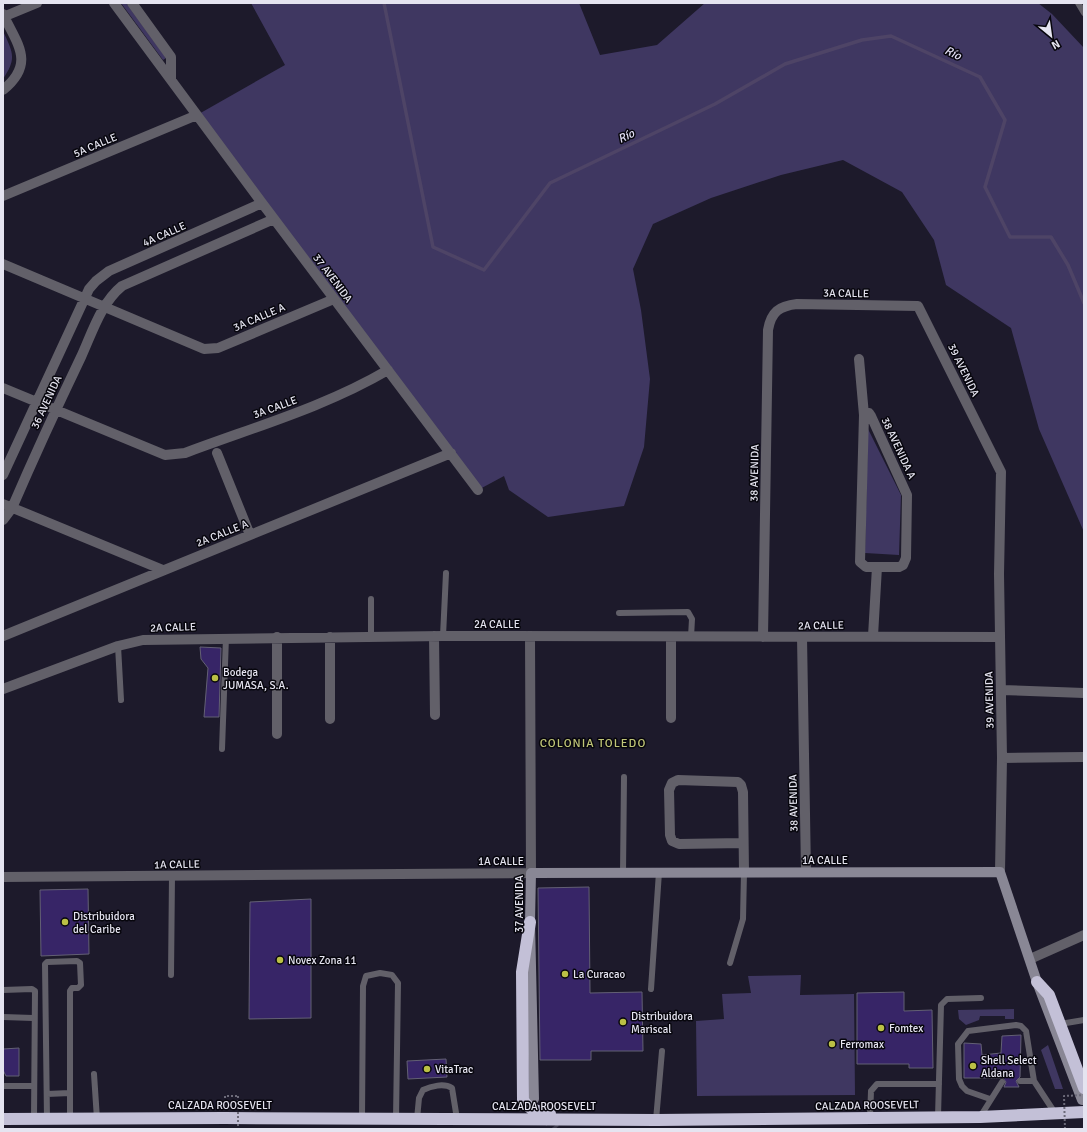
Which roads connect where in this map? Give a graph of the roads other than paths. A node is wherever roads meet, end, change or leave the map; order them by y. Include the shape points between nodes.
1 (37, 3) edge
2 (114, 3) edge
3 (132, 3) edge
4 (1078, 3) edge
5 (1084, 13) edge
6 (3, 16) edge
7 (171, 79) junction
8 (4, 89) edge
9 (197, 115) junction
10 (3, 196) edge
11 (262, 203) junction
12 (274, 219) junction
13 (3, 264) edge
14 (85, 299) junction
15 (334, 299) junction
16 (918, 306) joint
17 (104, 308) junction
18 (776, 310) joint
19 (859, 359) dead end
20 (388, 370) junction
21 (3, 388) edge
22 (36, 402) junction
23 (55, 410) junction
24 (864, 415) junction
25 (217, 453) dead end
26 (451, 453) junction
27 (3, 475) edge
28 (478, 490) dead end
29 (7, 506) edge
30 (3, 520) edge
31 (250, 535) junction
32 (877, 567) junction
33 (163, 570) junction
34 (446, 573) dead end
35 (371, 599) dead end
36 (619, 612) dead end
37 (3, 636) edge
38 (439, 636) junction
39 (530, 636) junction
40 (873, 636) junction
41 (226, 637) junction
42 (278, 637) junction
43 (330, 637) junction
44 (371, 637) junction
45 (671, 637) junction
46 (691, 637) junction
47 (763, 637) junction
48 (802, 637) junction
49 (1000, 637) junction
50 (118, 646) junction
51 (3, 689) edge
52 (1001, 690) junction
53 (1084, 693) edge
54 (120, 700) dead end
55 (435, 715) dead end
56 (671, 718) dead end
57 (330, 719) dead end
58 (277, 734) dead end
59 (222, 749) dead end
60 (1084, 757) edge
61 (1002, 758) junction
62 (624, 777) dead end
63 (743, 843) junction
64 (623, 872) junction
65 (659, 872) junction
66 (744, 872) junction
67 (806, 872) junction
68 (1000, 872) junction
69 (531, 873) junction
70 (172, 876) junction
71 (3, 877) edge
72 (530, 922) junction
73 (1084, 935) edge
74 (1030, 959) junction
75 (730, 963) dead end
76 (171, 975) dead end
77 (1037, 982) junction
78 (651, 989) dead end
79 (3, 990) edge
80 (981, 998) dead end
81 (3, 1017) edge
82 (34, 1018) junction
83 (1084, 1020) edge
84 (1060, 1024) junction
85 (662, 1051) dead end
86 (94, 1074) dead end
87 (1020, 1081) dead end
88 (1034, 1081) junction
89 (1002, 1082) dead end
90 (939, 1084) junction
91 (3, 1086) edge
92 (34, 1086) junction
93 (70, 1093) junction
94 (47, 1094) junction
95 (1083, 1096) edge
96 (534, 1099) dead end
97 (990, 1099) junction
98 (1081, 1112) edge
99 (1055, 1113) junction
100 (980, 1116) junction
101 (938, 1117) junction
102 (273, 1118) junction
103 (566, 1118) junction
104 (870, 1118) junction
105 (3, 1119) edge
106 (34, 1119) junction
107 (47, 1119) junction
108 (70, 1119) junction
109 (97, 1119) junction
110 (362, 1119) junction
111 (396, 1119) junction
112 (417, 1119) junction
113 (457, 1119) junction
114 (656, 1120) junction
115 (282, 1129) edge

1 - 6 street
2 - 7 street, 37 AVENIDA
3 - 7 street via 171,57
4 - 5 lane
6 - 8 street via 21,52 22,64 17,75
7 - 9 street, 37 AVENIDA
9 - 10 street, 5A CALLE
9 - 11 street, 37 AVENIDA
11 - 12 street, 37 AVENIDA
11 - 14 street, 4A CALLE via 109,271 96,281
12 - 15 street, 37 AVENIDA
12 - 17 street via 122,286 115,291
13 - 14 street, 3A CALLE A
14 - 17 street, 3A CALLE A
14 - 22 street, 36 AVENIDA
15 - 17 street, 3A CALLE A via 218,348 204,349
15 - 20 street, 37 AVENIDA
16 - 18 street, 3A CALLE via 797,304
16 - 49 street, 39 AVENIDA via 1001,472
17 - 23 street, 36 AVENIDA
18 - 47 street, 38 AVENIDA via 768,330
19 - 24 street
20 - 23 street, 3A CALLE via 313,406 185,453 165,455
20 - 26 street, 37 AVENIDA
21 - 22 street
22 - 23 street
22 - 27 street, 36 AVENIDA
23 - 29 street, 36 AVENIDA
24 - 32 street, 38 AVENIDA A via 860,562 864,566
24 - 32 street, 38 AVENIDA A via 869,413 871,416 908,495 905,562 899,567
25 - 31 street
26 - 28 street, 37 AVENIDA
26 - 31 street, 2A CALLE A
29 - 30 street
29 - 33 street
31 - 33 street, 2A CALLE A
32 - 40 street
33 - 37 street, 2A CALLE A
34 - 38 lane
35 - 44 lane
36 - 46 lane via 688,612 692,619
38 - 39 street, 2A CALLE
38 - 44 street, 2A CALLE
38 - 55 street
39 - 45 street, 2A CALLE
39 - 69 street, 37 AVENIDA
40 - 48 street, 2A CALLE
40 - 49 street, 2A CALLE
41 - 42 street, 2A CALLE
41 - 50 street, 2A CALLE via 143,640
41 - 59 lane
42 - 43 street, 2A CALLE
42 - 58 street
43 - 44 street, 2A CALLE
43 - 57 street
45 - 46 street, 2A CALLE
45 - 56 street
46 - 47 street, 2A CALLE
47 - 48 street, 2A CALLE
48 - 67 street, 38 AVENIDA
49 - 52 street, 39 AVENIDA
50 - 51 street, 2A CALLE
50 - 54 lane
52 - 53 street
52 - 61 street, 39 AVENIDA
60 - 61 street
61 - 68 street, 39 AVENIDA
62 - 64 lane
63 - 63 street via 741,784 686,781 672,783 668,790 672,841 678,844
63 - 66 street
64 - 65 street, 1A CALLE
64 - 69 street, 1A CALLE
65 - 66 street, 1A CALLE
65 - 78 lane
66 - 67 street, 1A CALLE
66 - 75 lane via 743,918
67 - 68 street, 1A CALLE
68 - 74 street, 39 AVENIDA
69 - 70 street, 1A CALLE
69 - 72 street, 37 AVENIDA
70 - 71 street, 1A CALLE
70 - 76 lane
72 - 96 street, 37 AVENIDA
72 - 103 highway via 522,972 523,1100 526,1106 533,1110
73 - 74 street
74 - 77 street, 39 AVENIDA
77 - 84 highway via 1049,995
77 - 95 street, 39 AVENIDA
79 - 82 lane via 33,989
80 - 90 lane via 947,999 943,1002
81 - 82 lane
82 - 92 lane
83 - 84 lane
84 - 95 highway
85 - 114 lane
86 - 109 lane
87 - 88 lane
88 - 97 lane via 1026,1031 1021,1026 1016,1024 968,1031 958,1044 959,1079 967,1091
88 - 99 lane
89 - 97 lane
90 - 101 lane
90 - 104 lane via 877,1084 871,1091
91 - 92 lane
92 - 106 lane
93 - 94 lane
93 - 94 lane via 70,989 81,985 80,963 77,961 45,964
93 - 108 lane
94 - 107 lane
95 - 98 highway
97 - 100 lane
98 - 99 highway, CALZADA ROOSEVELT
99 - 100 highway, CALZADA ROOSEVELT
100 - 101 highway, CALZADA ROOSEVELT
101 - 104 highway, CALZADA ROOSEVELT
102 - 109 highway, CALZADA ROOSEVELT
102 - 110 highway, CALZADA ROOSEVELT
102 - 115 highway
103 - 113 highway, CALZADA ROOSEVELT
103 - 114 highway, CALZADA ROOSEVELT
104 - 114 highway, CALZADA ROOSEVELT
105 - 106 highway, CALZADA ROOSEVELT
106 - 107 highway, CALZADA ROOSEVELT
107 - 108 highway, CALZADA ROOSEVELT
108 - 109 highway, CALZADA ROOSEVELT
110 - 111 highway, CALZADA ROOSEVELT
110 - 111 lane via 362,986 366,976 380,973 392,975 398,983
111 - 112 highway, CALZADA ROOSEVELT
112 - 113 highway, CALZADA ROOSEVELT
112 - 113 lane via 420,1093 426,1088 443,1086 452,1088

